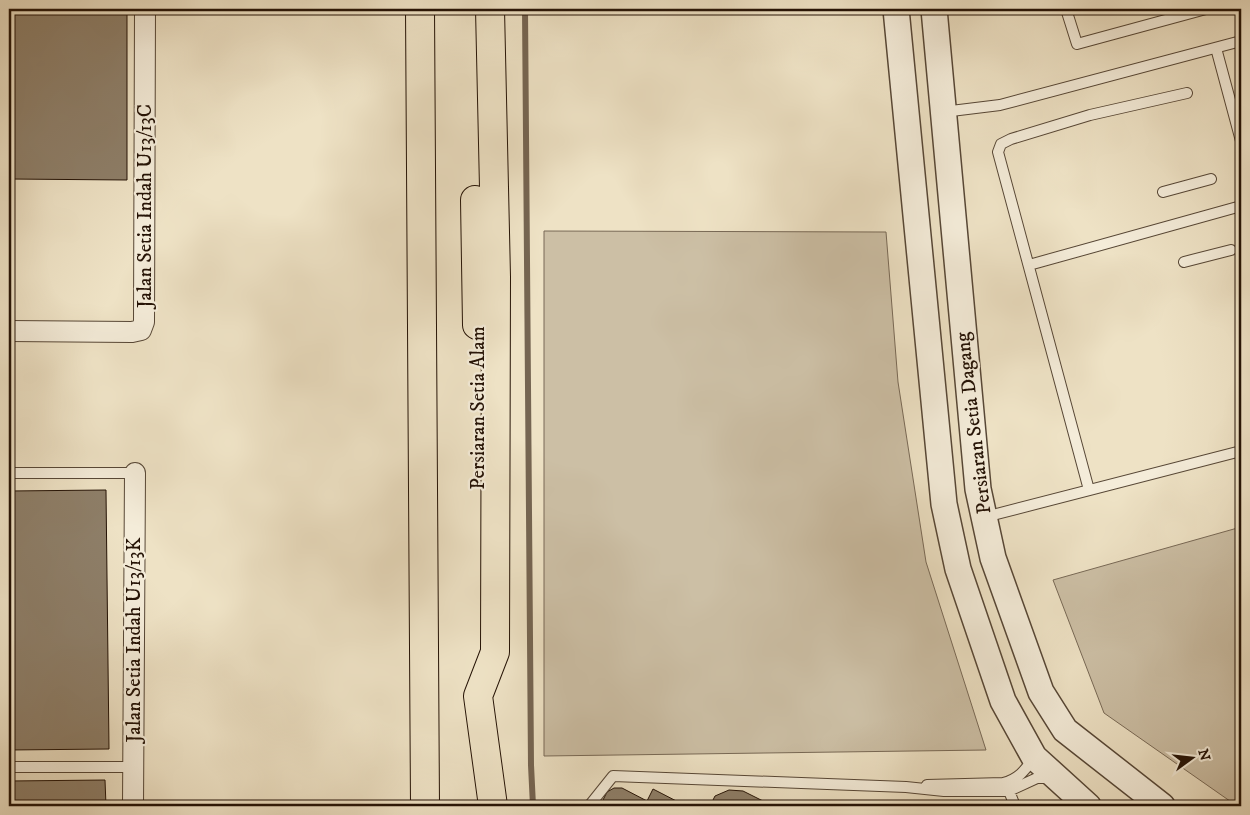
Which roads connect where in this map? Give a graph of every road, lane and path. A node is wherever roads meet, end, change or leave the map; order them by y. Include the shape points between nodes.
1 (145, 9) edge
2 (420, 9) edge
3 (472, 9) edge
4 (490, 9) edge
5 (896, 9) edge
6 (934, 9) edge
7 (1066, 9) edge
8 (1206, 9) edge
9 (1241, 41) edge
10 (1216, 48) junction
11 (1188, 92) dead end
12 (943, 112) junction
13 (1241, 141) edge
14 (1211, 179) dead end
15 (1163, 192) dead end
16 (1241, 206) edge
17 (1231, 250) dead end
18 (1184, 262) dead end
19 (1029, 265) junction
20 (9, 331) edge
21 (1241, 451) edge
22 (9, 473) edge
23 (135, 473) joint
24 (1089, 490) junction
25 (984, 517) junction
26 (478, 696) junction
27 (1034, 757) junction
28 (9, 768) edge
29 (133, 768) junction
30 (1055, 778) junction
31 (906, 787) junction
32 (1009, 791) junction
33 (425, 805) edge
34 (133, 806) edge
35 (484, 806) edge
36 (493, 806) edge
37 (589, 806) edge
38 (1015, 806) edge
39 (1088, 806) edge
40 (1162, 806) edge

1 - 20 street, Jalan Setia Indah U13/13C via 144,322 141,330
2 - 33 highway
3 - 26 highway, Persiaran Setia Alam via 478,403
4 - 26 highway via 496,277 495,652
5 - 27 street, Persiaran Setia Dagang via 944,504 958,569 1003,701
6 - 12 street, Persiaran Setia Dagang
7 - 8 lane via 1077,44
9 - 10 lane
10 - 12 lane via 1000,105
10 - 13 lane
11 - 19 lane via 1090,115 1001,144 999,162
12 - 25 street, Persiaran Setia Dagang via 978,489
14 - 15 lane
16 - 19 lane
17 - 18 lane
19 - 24 lane
21 - 24 lane
22 - 23 lane
23 - 29 street, Jalan Setia Indah U13/13K
24 - 25 lane
25 - 40 street, Persiaran Setia Dagang via 993,558 1041,692 1060,723
26 - 35 highway, Persiaran Setia Alam
26 - 36 highway
27 - 30 street, Persiaran Setia Dagang
27 - 31 lane via 1014,780 1003,783
28 - 29 lane
29 - 34 street, Jalan Setia Indah U13/13K
30 - 32 lane via 1037,778
30 - 39 street, Persiaran Setia Dagang
31 - 32 lane via 944,791
31 - 37 lane via 613,776
32 - 38 lane

